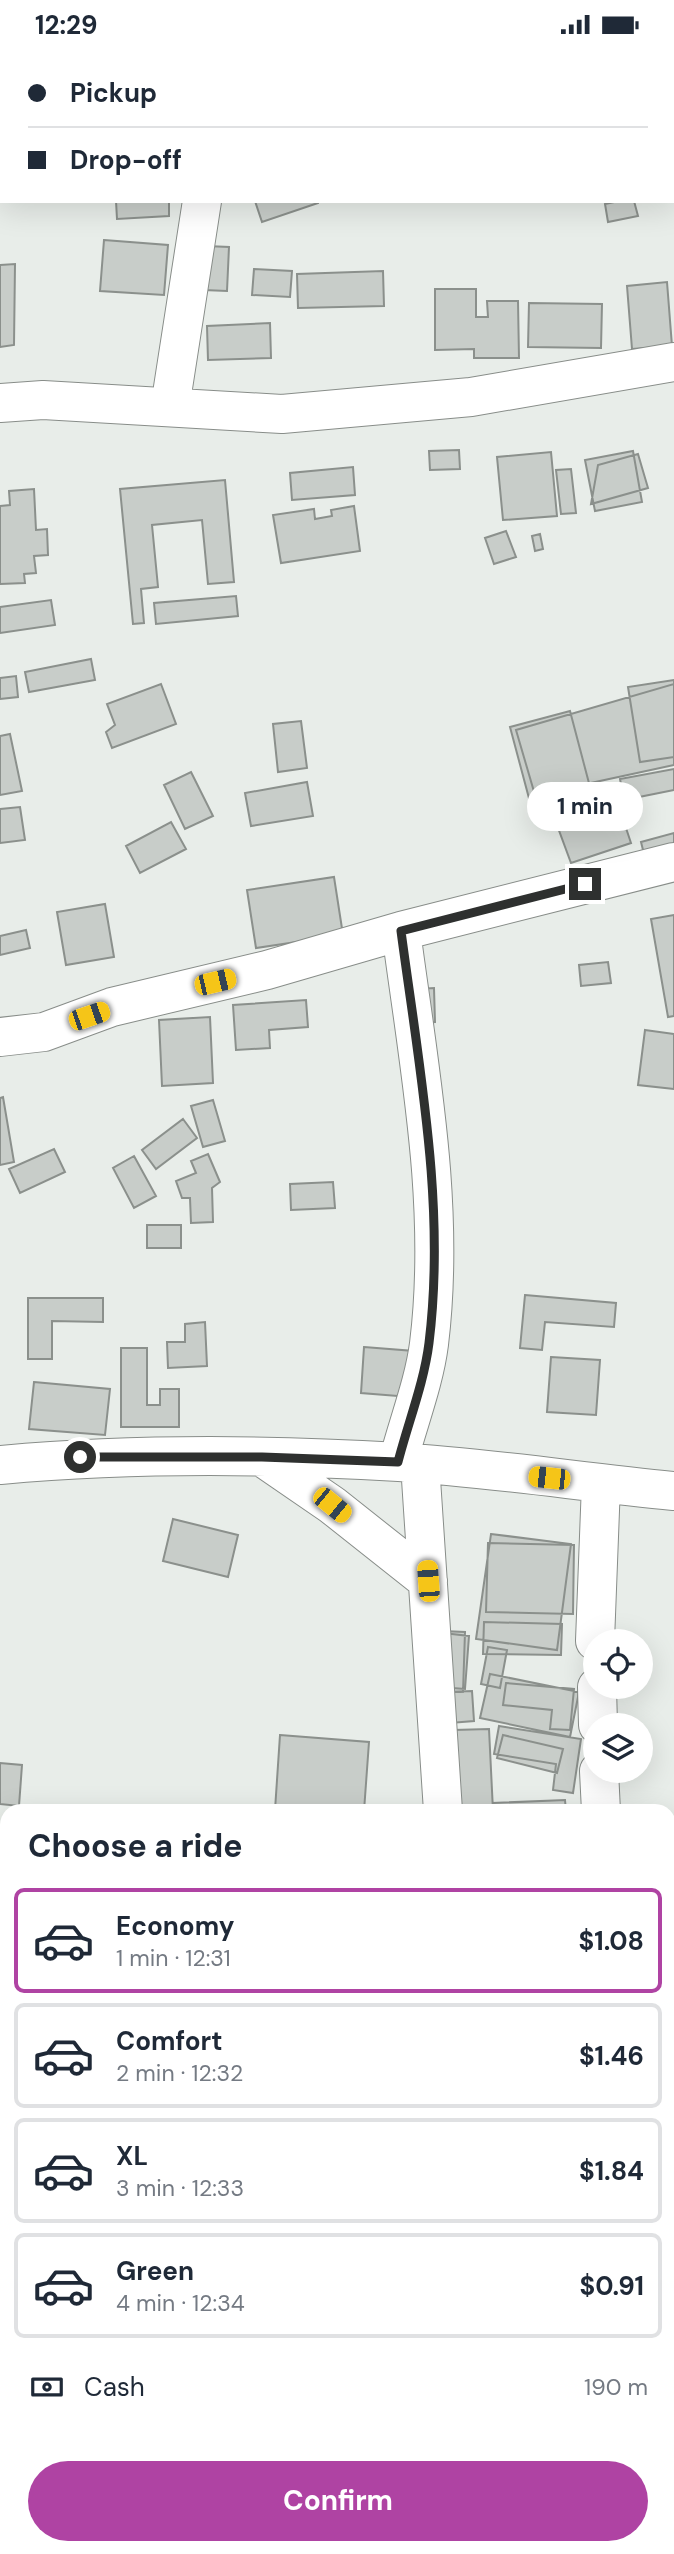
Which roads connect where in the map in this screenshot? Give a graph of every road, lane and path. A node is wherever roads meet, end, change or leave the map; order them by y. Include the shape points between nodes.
1 (202, 203) edge
2 (674, 362) edge
3 (0, 403) edge
4 (170, 407) junction
5 (674, 862) edge
6 (401, 931) junction
7 (0, 1037) edge
8 (262, 1457) junction
9 (409, 1463) junction
10 (0, 1465) edge
11 (601, 1484) junction
12 (674, 1491) edge
13 (428, 1581) junction
14 (595, 1629) edge
15 (600, 1783) edge
16 (443, 1804) edge
17 (601, 1804) edge

1 - 4 main road
2 - 4 main road via 471,397 282,414
3 - 4 main road via 43,400
5 - 6 main road
6 - 7 main road via 267,970 112,1007 44,1032
6 - 9 main road via 432,1175 435,1265 429,1346
8 - 9 main road
8 - 10 main road via 80,1457
8 - 13 main road
9 - 11 main road
9 - 13 main road
11 - 12 main road
11 - 14 main road
13 - 16 main road
15 - 17 main road

